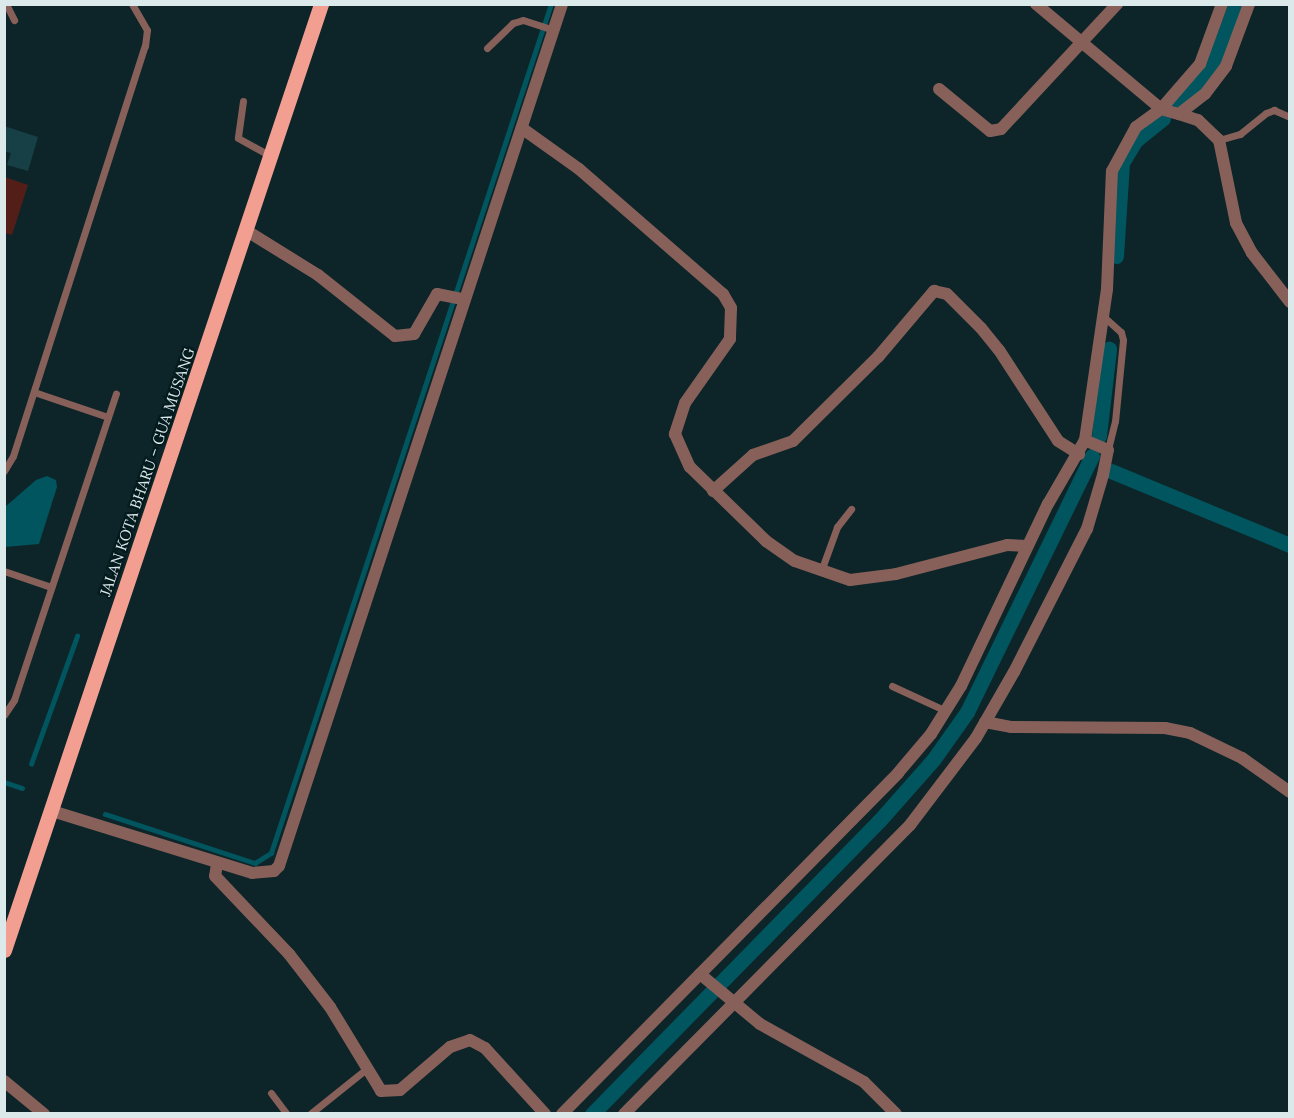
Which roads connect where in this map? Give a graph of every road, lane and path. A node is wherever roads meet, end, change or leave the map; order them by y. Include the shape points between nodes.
1 (6, 4) edge
2 (132, 4) edge
3 (321, 4) edge
4 (562, 4) edge
5 (1036, 4) edge
6 (1117, 4) edge
7 (1222, 4) edge
8 (1249, 4) edge
9 (14, 20) dead end
10 (550, 29) junction
11 (1082, 44) junction
12 (487, 48) dead end
13 (939, 89) dead end
14 (243, 101) dead end
15 (1161, 109) junction
16 (1179, 114) junction
17 (1290, 117) edge
18 (523, 129) junction
19 (1219, 140) junction
20 (271, 156) junction
21 (247, 231) junction
22 (1288, 296) edge
23 (460, 299) junction
24 (1103, 316) junction
25 (34, 392) junction
26 (116, 394) dead end
27 (108, 417) junction
28 (1085, 440) junction
29 (1108, 450) junction
30 (1079, 454) junction
31 (4, 471) edge
32 (713, 491) junction
33 (851, 509) dead end
34 (1027, 546) junction
35 (4, 571) edge
36 (821, 572) junction
37 (51, 587) junction
38 (892, 686) dead end
39 (946, 711) junction
40 (4, 715) edge
41 (985, 722) junction
42 (1290, 792) edge
43 (52, 811) junction
44 (217, 864) junction
45 (4, 950) edge
46 (702, 976) junction
47 (731, 1002) junction
48 (365, 1070) junction
49 (4, 1081) edge
50 (271, 1093) dead end
51 (44, 1113) edge
52 (287, 1113) edge
53 (310, 1113) edge
54 (545, 1113) edge
55 (562, 1113) edge
56 (624, 1113) edge
57 (896, 1113) edge

1 - 9 lane
2 - 25 lane via 148,37
3 - 20 main road, JALAN KOTA BHARU – GUA MUSANG
4 - 10 street
5 - 11 street
6 - 11 street
7 - 15 street via 1200,64
8 - 16 street via 1226,66 1205,94
10 - 12 lane via 523,20 513,22
10 - 18 street
11 - 13 street via 1021,111 995,132 983,127
11 - 15 street
14 - 20 lane via 238,138
15 - 16 street
15 - 24 street via 1131,133 1112,171
16 - 19 street via 1198,120
17 - 19 lane via 1274,110 1240,134
18 - 23 street
18 - 32 street via 579,170 711,283 731,308 730,339 685,403 675,434 690,467
19 - 22 street via 1236,223 1252,253
20 - 21 main road, JALAN KOTA BHARU – GUA MUSANG
21 - 23 street via 318,275 395,336 414,334 433,298 444,294
21 - 43 main road, JALAN KOTA BHARU – GUA MUSANG
23 - 44 street via 283,858 273,871 263,874
24 - 28 street
24 - 29 lane via 1121,332 1123,340 1115,421
25 - 27 lane
25 - 31 lane
26 - 27 lane
27 - 37 lane
28 - 29 street
28 - 30 street
29 - 41 street via 1087,529
30 - 32 street via 1058,441 981,328 947,294 934,291 878,357 793,441 753,455
30 - 34 street
32 - 36 street via 766,541 795,561
33 - 36 lane via 837,527
34 - 36 street via 1007,545 878,578 850,580
34 - 39 street
35 - 37 lane
37 - 40 lane via 14,700
38 - 39 lane
39 - 46 street via 898,773
41 - 42 street via 1011,727 1165,728 1190,733 1242,758
41 - 47 street via 910,825
43 - 44 street
43 - 45 main road, JALAN KOTA BHARU – GUA MUSANG
44 - 48 street via 215,876 289,954 330,1007
46 - 47 street
46 - 55 street
47 - 56 street
47 - 57 street via 791,1042 864,1082
48 - 53 lane
48 - 54 street via 381,1092 394,1093 450,1047 470,1040 485,1048
49 - 51 street
50 - 52 lane

